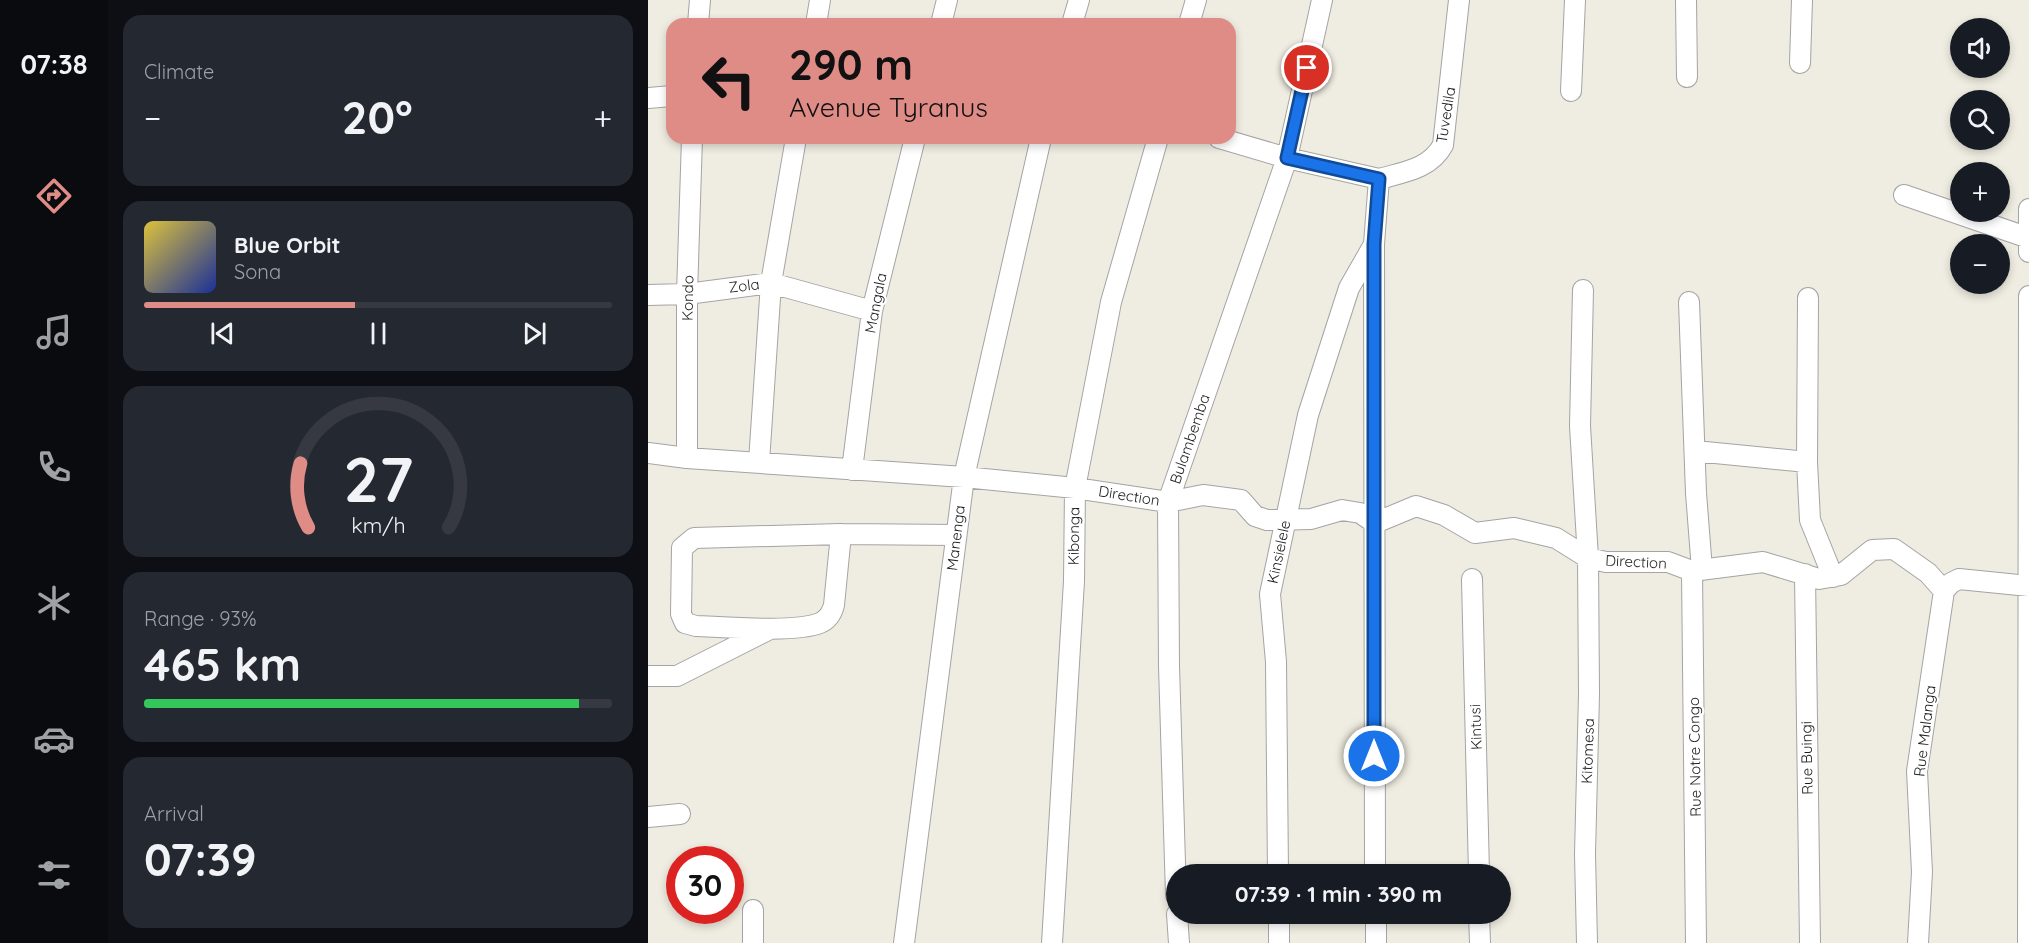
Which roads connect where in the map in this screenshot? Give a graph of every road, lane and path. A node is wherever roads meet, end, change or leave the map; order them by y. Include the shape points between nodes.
1 (700, 0) edge
2 (820, 0) edge
3 (947, 0) edge
4 (1079, 0) edge
5 (1196, 0) edge
6 (1323, 0) edge
7 (1459, 0) edge
8 (1575, 0) edge
9 (1686, 0) edge
10 (1802, 0) edge
11 (698, 18) edge
12 (817, 18) edge
13 (942, 18) edge
14 (1074, 18) edge
15 (1191, 18) edge
16 (1800, 63) dead end
17 (1687, 77) dead end
18 (1571, 91) dead end
19 (666, 96) edge
20 (648, 98) edge
21 (1236, 143) edge
22 (692, 144) edge
23 (795, 144) edge
24 (914, 144) edge
25 (1040, 144) edge
26 (1156, 144) edge
27 (1287, 158) junction
28 (1379, 179) junction
29 (1904, 195) dead end
30 (2029, 209) edge
31 (2029, 238) edge
32 (1374, 244) junction
33 (2029, 252) edge
34 (771, 283) junction
35 (1583, 290) dead end
36 (687, 294) junction
37 (648, 295) edge
38 (2029, 296) edge
39 (1808, 298) dead end
40 (1689, 302) dead end
41 (872, 311) junction
42 (1695, 451) junction
43 (648, 453) edge
44 (687, 458) junction
45 (759, 462) junction
46 (1807, 462) junction
47 (852, 470) junction
48 (964, 477) junction
49 (1075, 488) junction
50 (1168, 502) junction
51 (1287, 520) junction
52 (1375, 522) junction
53 (841, 534) junction
54 (956, 535) junction
55 (1588, 558) junction
56 (1697, 571) junction
57 (1805, 574) junction
58 (1833, 577) junction
59 (1472, 579) dead end
60 (2029, 586) edge
61 (1944, 591) junction
62 (772, 628) junction
63 (648, 676) edge
64 (680, 814) dead end
65 (648, 818) edge
66 (1175, 864) edge
67 (1278, 864) edge
68 (1375, 864) edge
69 (1479, 864) edge
70 (753, 910) dead end
71 (1178, 924) edge
72 (1279, 924) edge
73 (1376, 924) edge
74 (1479, 924) edge
75 (753, 943) edge
76 (904, 943) edge
77 (1052, 943) edge
78 (1179, 943) edge
79 (1279, 943) edge
80 (1376, 943) edge
81 (1480, 943) edge
82 (1587, 943) edge
83 (1696, 943) edge
84 (1810, 943) edge
85 (1918, 943) edge
86 (2028, 943) edge

1 - 11 street
2 - 12 street
3 - 13 street
4 - 14 street
5 - 15 street
6 - 27 street, Bulambemba
7 - 28 street, Tuvedila via 1443,145 1428,163
8 - 18 street
9 - 17 street
10 - 16 street
19 - 20 street
21 - 27 street
22 - 36 street, Kondo
23 - 34 street
24 - 41 street, Mangala
25 - 48 street, Manenga
26 - 49 street, Kibonga via 1112,302
27 - 28 street
27 - 50 street, Bulambemba
28 - 32 street
29 - 31 street
30 - 31 street
31 - 33 street
32 - 51 street, Kinsielele via 1349,288 1311,404
32 - 52 street
34 - 36 street, Zola
34 - 41 street, Zola
34 - 45 street
35 - 55 street, Kitomesa via 1580,426
36 - 37 street, Zola
36 - 44 street, Kondo
38 - 60 street
39 - 46 street
40 - 42 street, Rue Notre Congo
41 - 47 street, Mangala
42 - 46 street
42 - 56 street, Rue Notre Congo
43 - 44 street, Direction
44 - 45 street, Direction
45 - 47 street, Direction
46 - 58 street via 1810,520
47 - 48 street, Direction
48 - 49 street, Direction
48 - 54 street, Manenga
49 - 50 street, Direction
49 - 77 street, Kibonga via 1074,581
50 - 51 street, Direction via 1203,495 1233,498 1242,500 1255,516
50 - 66 street, Bulambemba via 1168,666
51 - 52 street, Direction via 1311,519 1342,510 1360,513
51 - 67 street, Kinsielele via 1270,594 1276,662
52 - 55 street, Direction via 1416,506 1444,515 1475,533 1514,528 1556,538
52 - 68 street
53 - 54 street
53 - 62 street via 832,612 818,624
53 - 62 street via 694,538 682,548 681,614 685,623
54 - 76 street, Manenga
55 - 56 street, Direction via 1606,562 1668,562
55 - 82 street, Kitomesa
56 - 57 street, Direction via 1763,562
56 - 83 street, Rue Notre Congo
57 - 58 street, Direction via 1819,579
57 - 84 street, Rue Buingi
58 - 61 street via 1872,550 1894,549 1928,573
59 - 69 street, Kintusi
60 - 61 street via 1959,579
60 - 86 street
61 - 85 street, Rue Malanga via 1917,771 1922,872
62 - 63 street via 677,676
64 - 65 street
70 - 75 street
71 - 78 street
72 - 79 street
73 - 80 street
74 - 81 street

